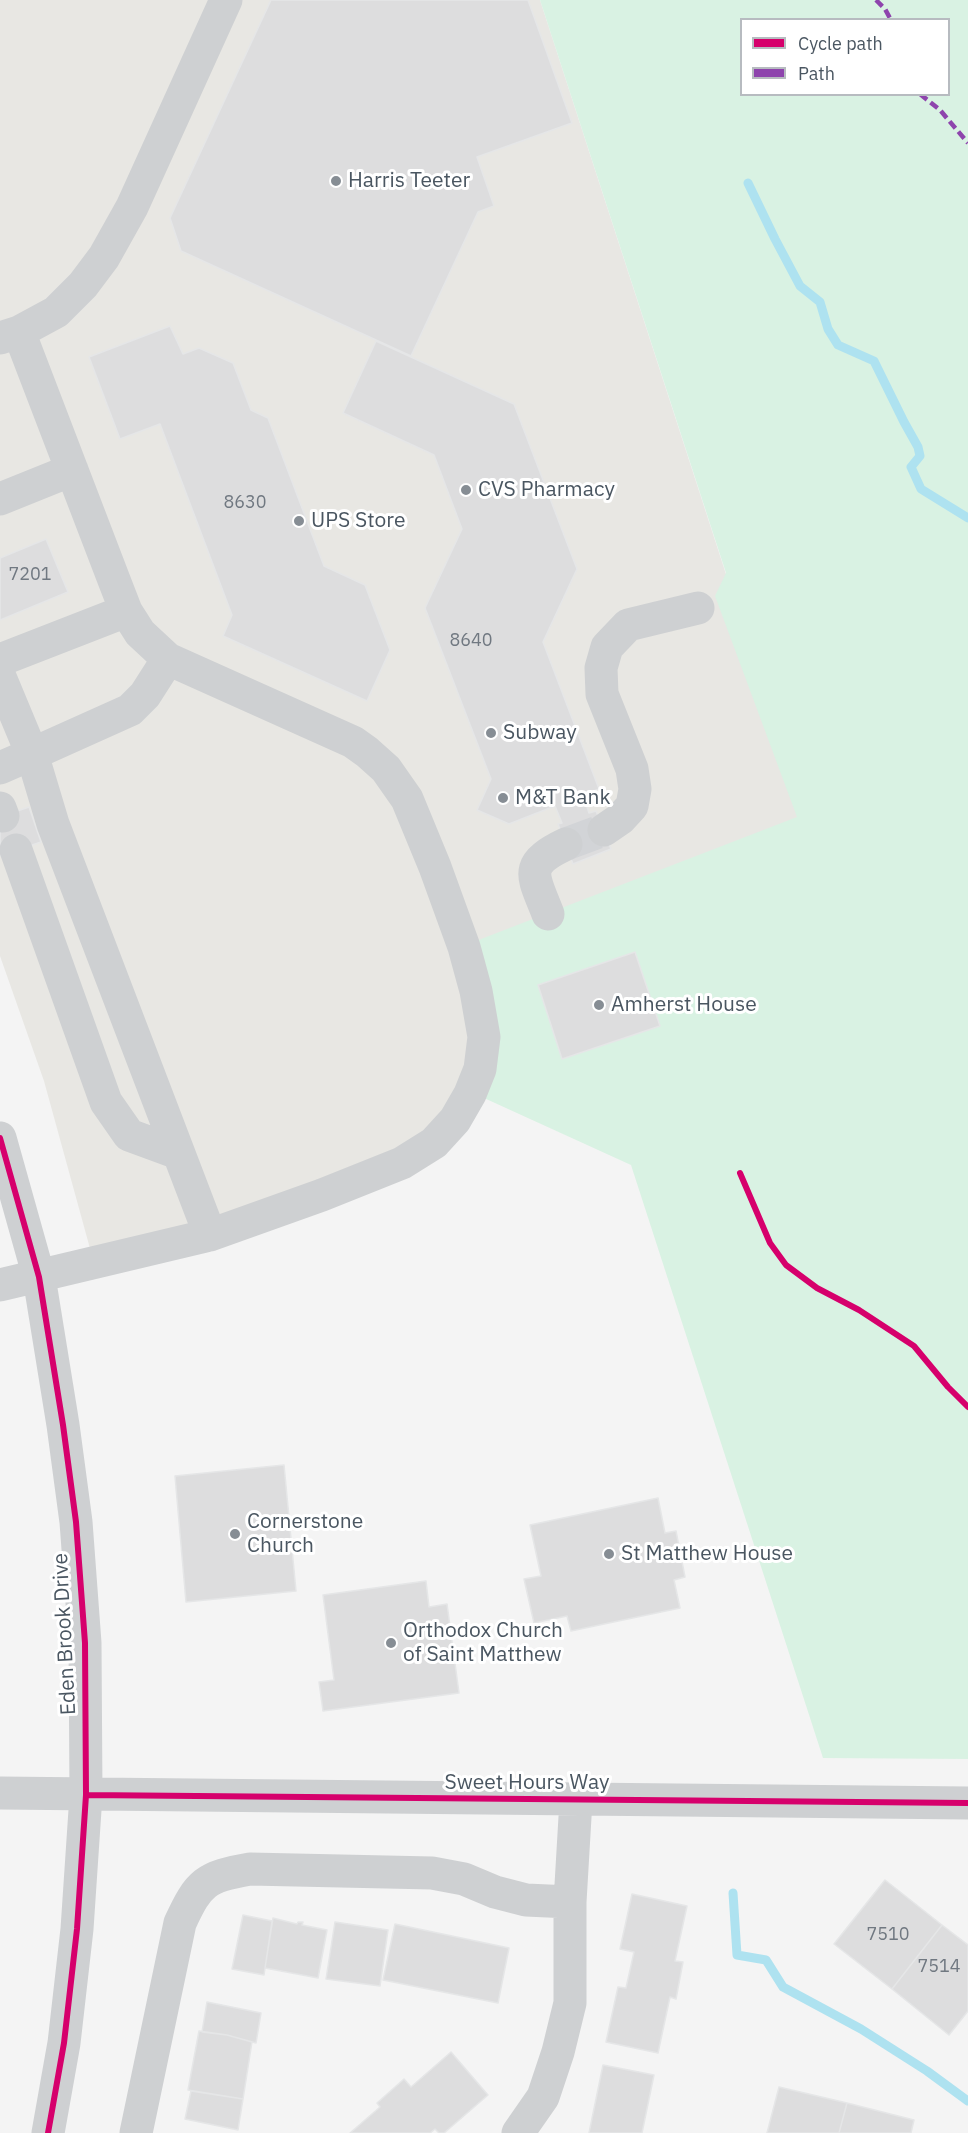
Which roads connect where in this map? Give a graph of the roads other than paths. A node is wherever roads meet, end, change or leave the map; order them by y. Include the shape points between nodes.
1 (226, 0) edge
2 (10, 335) edge
3 (72, 470) junction
4 (0, 499) edge
5 (699, 608) dead end
6 (126, 611) junction
7 (168, 659) junction
8 (0, 660) edge
9 (0, 677) edge
10 (32, 754) junction
11 (0, 768) edge
12 (604, 830) tunnel mouth
13 (566, 844) tunnel mouth
14 (16, 850) dead end
15 (548, 914) dead end
16 (0, 1138) edge
17 (178, 1153) junction
18 (210, 1235) junction
19 (39, 1277) junction
20 (0, 1285) edge
21 (0, 1793) edge
22 (86, 1795) junction
23 (576, 1800) junction
24 (968, 1803) edge
25 (570, 1902) junction
26 (48, 2133) edge
27 (136, 2133) edge
28 (518, 2133) edge

1 - 2 street via 132,207 104,256 56,312
2 - 3 street
3 - 4 street
3 - 6 street
5 - 12 street via 628,625 607,647 601,668 602,694 633,769 635,789 632,806
6 - 7 street via 140,633
6 - 8 street
7 - 10 street via 145,695 130,710
7 - 18 street via 352,742 386,769 407,799 435,867 464,947 484,1037 480,1069 470,1094 455,1120 434,1143 402,1163
9 - 10 street
10 - 11 street
10 - 17 street via 53,824
13 - 15 street via 545,854 535,867 535,882
14 - 17 street via 106,1102 129,1135
16 - 19 street, Eden Brook Drive
17 - 18 street
18 - 19 street
19 - 20 street
19 - 22 street, Eden Brook Drive via 76,1522 86,1642
21 - 22 street, Sweet Hours Way
22 - 23 street, Sweet Hours Way
22 - 26 street, Eden Brook Drive via 77,1929 64,2043
23 - 24 street, Sweet Hours Way
23 - 25 street
25 - 27 street via 526,1900 464,1879 432,1874 250,1869 207,1881 192,1897 180,1923
25 - 28 street via 570,2003 543,2097

